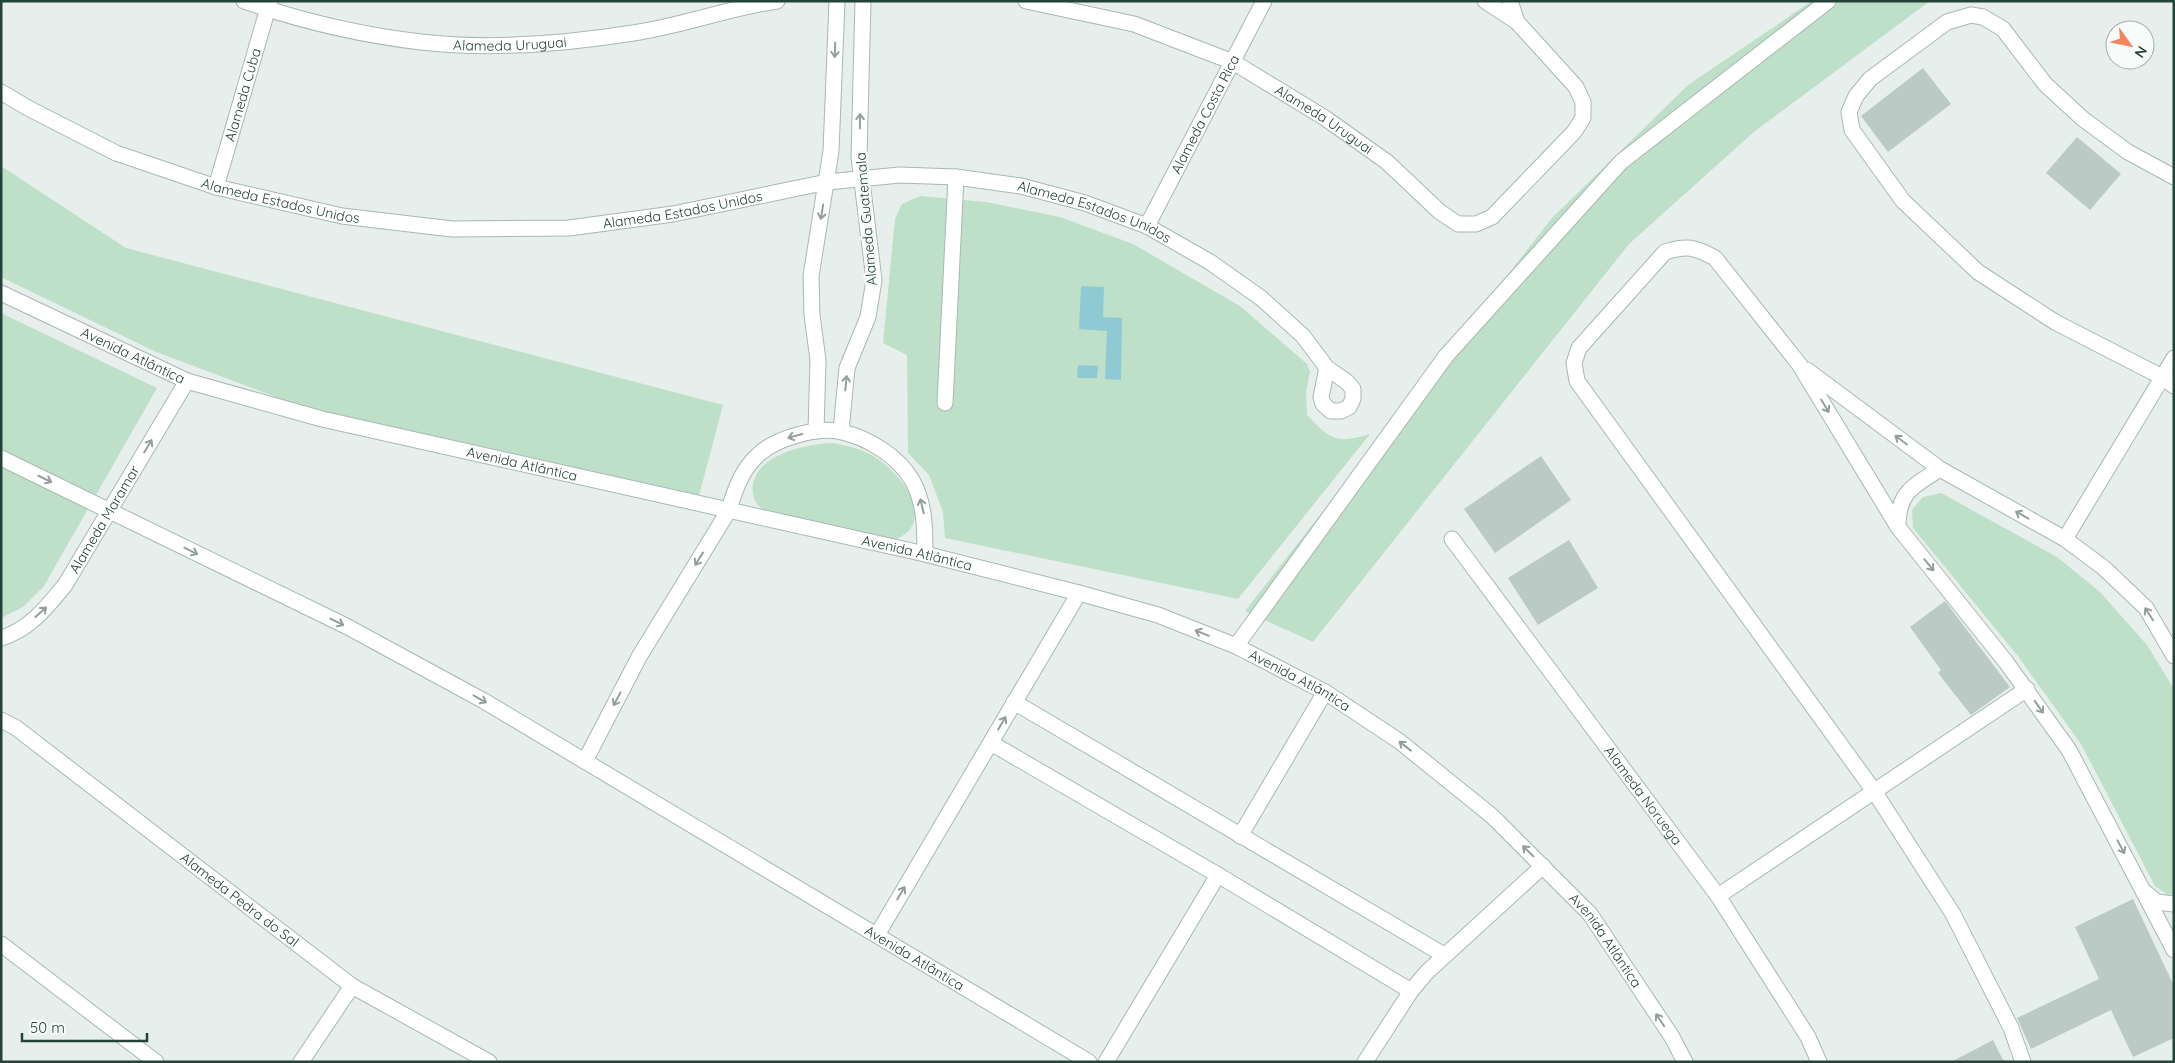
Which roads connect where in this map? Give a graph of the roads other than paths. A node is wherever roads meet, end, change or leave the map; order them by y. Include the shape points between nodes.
1 (244, 1) edge
2 (777, 1) edge
3 (837, 1) edge
4 (864, 1) edge
5 (1026, 1) edge
6 (1264, 1) edge
7 (1486, 1) edge
8 (1510, 1) edge
9 (1828, 1) edge
10 (269, 5) edge
11 (1517, 22) junction
12 (1233, 62) junction
13 (1, 92) edge
14 (956, 177) junction
15 (2174, 177) edge
16 (862, 179) junction
17 (827, 182) junction
18 (216, 187) junction
19 (1147, 226) junction
20 (1, 293) edge
21 (2174, 358) edge
22 (1799, 364) junction
23 (1328, 368) dead end
24 (187, 381) junction
25 (2168, 382) edge
26 (946, 403) dead end
27 (816, 431) junction
28 (841, 431) junction
29 (1, 458) edge
30 (1940, 469) junction
31 (729, 510) junction
32 (110, 511) junction
33 (1898, 527) junction
34 (1452, 539) dead end
35 (2065, 539) junction
36 (925, 554) junction
37 (1079, 593) junction
38 (1, 638) edge
39 (1236, 646) junction
40 (2174, 656) edge
41 (2027, 689) junction
42 (1325, 692) junction
43 (1014, 702) junction
44 (1, 720) edge
45 (990, 743) junction
46 (584, 761) junction
47 (1874, 791) junction
48 (1240, 836) junction
49 (1543, 866) junction
50 (1218, 875) junction
51 (2145, 892) junction
52 (1718, 896) junction
53 (2174, 904) edge
54 (876, 935) junction
55 (1, 944) edge
56 (2174, 950) edge
57 (1444, 955) junction
58 (352, 986) junction
59 (1411, 992) junction
60 (156, 1062) edge
61 (301, 1062) edge
62 (488, 1062) edge
63 (1089, 1062) edge
64 (1106, 1062) edge
65 (1365, 1062) edge
66 (1685, 1062) edge
67 (1819, 1062) edge
68 (2023, 1062) edge

1 - 10 street, Alameda Uruguai
2 - 10 street, Alameda Uruguai via 635,33 562,42 489,45 422,42 356,32
3 -> 17 street
16 -> 4 street, Alameda Guatemala
5 - 12 street, Alameda Uruguai via 1134,24
6 - 12 street, Alameda Costa Rica
7 - 11 street
8 - 11 street
9 - 39 street via 1621,162 1446,356
10 - 18 street, Alameda Cuba
11 - 12 street, Alameda Uruguai via 1576,87 1584,102 1583,118 1574,132 1492,218 1476,224 1458,224 1440,212 1387,162 1333,123
12 - 19 street, Alameda Costa Rica
13 - 18 street, Alameda Estados Unidos via 116,154
14 - 16 street, Alameda Estados Unidos via 900,175
14 - 19 street, Alameda Estados Unidos via 1021,186 1085,203
14 - 26 street
15 - 25 street via 2128,152 2083,119 2045,84 2003,29 1983,17 1971,15 1947,22 1870,79 1856,96 1849,112 1852,130 1903,202 1978,272 2054,322
16 - 17 street, Alameda Estados Unidos
28 -> 16 street, Alameda Guatemala via 847,368 868,317 874,280
17 - 18 street, Alameda Estados Unidos via 673,214 569,228 452,229 351,217
17 -> 27 street via 811,276 818,360
19 - 23 street, Alameda Estados Unidos via 1210,262 1261,298 1303,336
20 - 24 street, Avenida Atlântica
21 - 25 street
30 -> 22 street
22 -> 33 street
22 - 47 street via 1715,258 1698,249 1681,247 1665,252 1579,348 1574,363 1577,381 1585,394
24 - 31 street, Avenida Atlântica via 322,419
32 -> 24 street, Alameda Maramar
25 - 35 street
27 - 28 street
27 -> 31 street via 786,439 760,453 744,470
36 -> 28 street via 922,503 912,479 892,456
29 -> 32 street, Avenida Atlântica
30 - 33 street via 1906,493 1898,510
35 -> 30 street
31 - 36 street, Avenida Atlântica
31 -> 46 street via 639,657
38 -> 32 street, Alameda Maramar via 16,634 45,610 65,585
32 -> 46 street, Avenida Atlântica via 346,626 484,701
33 -> 41 street
34 - 52 street, Alameda Noruega
40 -> 35 street via 2146,608 2104,568
36 - 37 street, Avenida Atlântica
39 -> 37 street, Avenida Atlântica via 1158,615
37 - 43 street
39 - 42 street, Avenida Atlântica
41 - 47 street
41 -> 51 street via 2069,750
42 - 48 street
49 -> 42 street, Avenida Atlântica via 1492,816 1399,741
45 -> 43 street
43 - 48 street
44 - 58 street, Alameda Pedra do Sal via 15,727
45 - 50 street
54 -> 45 street
46 - 54 street, Avenida Atlântica
47 - 52 street
47 - 68 street via 1953,914 2011,1028
48 - 57 street
49 - 57 street
66 -> 49 street, Avenida Atlântica via 1672,1037 1590,914
50 - 59 street
50 - 64 street
51 - 53 street via 2157,902
51 - 56 street
52 - 67 street, Alameda Noruega via 1808,1037
54 - 63 street, Avenida Atlântica
55 - 60 street
57 - 59 street
58 - 61 street
58 - 62 street, Alameda Pedra do Sal
59 - 65 street

